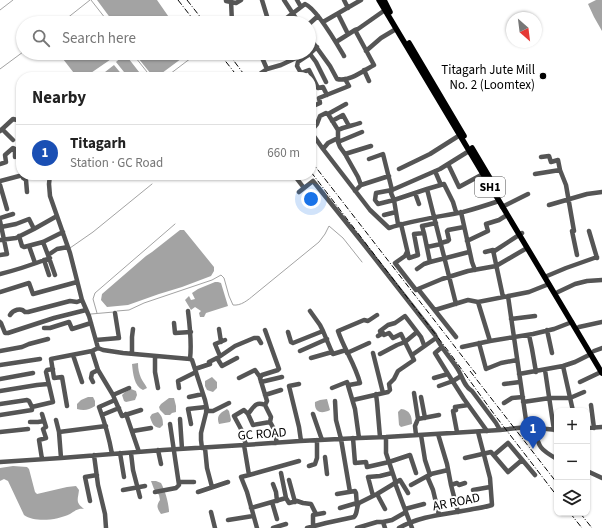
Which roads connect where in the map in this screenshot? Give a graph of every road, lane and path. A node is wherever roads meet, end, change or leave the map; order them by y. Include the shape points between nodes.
1 (226, 0) edge
2 (241, 0) edge
3 (262, 0) edge
4 (284, 0) edge
5 (296, 0) edge
6 (344, 0) edge
7 (361, 0) edge
8 (379, 0) edge
9 (384, 0) edge
10 (231, 1) edge
11 (301, 7) junction
12 (348, 8) junction
13 (385, 10) junction
14 (292, 14) junction
15 (338, 14) junction
16 (232, 16) edge
17 (267, 16) edge
18 (289, 16) edge
19 (318, 16) joint
20 (323, 22) junction
21 (396, 29) junction
22 (355, 30) junction
23 (348, 34) junction
24 (336, 42) junction
25 (317, 47) edge
26 (366, 51) junction
27 (344, 56) dead end
28 (263, 60) edge
29 (292, 60) edge
30 (297, 60) edge
31 (314, 60) edge
32 (267, 70) junction
33 (364, 70) junction
34 (263, 72) edge
35 (301, 72) joint
36 (310, 72) edge
37 (345, 78) junction
38 (369, 81) dead end
39 (326, 82) dead end
40 (316, 84) edge
41 (327, 95) junction
42 (346, 104) dead end
43 (316, 105) edge
44 (328, 114) junction
45 (16, 120) edge
46 (332, 121) junction
47 (360, 123) dead end
48 (316, 125) edge
49 (349, 126) junction
50 (1, 130) edge
51 (338, 130) junction
52 (362, 132) dead end
53 (460, 135) junction
54 (316, 139) edge
55 (13, 140) dead end
56 (338, 140) junction
57 (371, 146) dead end
58 (323, 149) junction
59 (469, 151) junction
60 (345, 154) junction
61 (15, 157) dead end
62 (541, 157) dead end
63 (369, 159) dead end
64 (0, 164) edge
65 (448, 164) junction
66 (399, 169) dead end
67 (560, 170) junction
68 (435, 171) junction
69 (483, 174) junction
70 (535, 174) dead end
71 (389, 176) junction
72 (16, 177) edge
73 (26, 180) edge
74 (49, 180) edge
75 (298, 180) edge
76 (0, 182) edge
77 (0, 185) edge
78 (361, 185) junction
79 (441, 185) junction
80 (304, 188) junction
81 (427, 189) junction
82 (354, 190) junction
83 (392, 190) junction
84 (27, 192) dead end
85 (299, 192) dead end
86 (415, 192) junction
87 (602, 192) edge
88 (528, 194) dead end
89 (569, 198) junction
90 (394, 200) junction
91 (499, 201) junction
92 (419, 204) dead end
93 (548, 205) dead end
94 (504, 206) junction
95 (7, 209) dead end
96 (396, 212) junction
97 (459, 212) junction
98 (13, 214) dead end
99 (384, 215) dead end
100 (507, 215) junction
101 (57, 216) junction
102 (434, 217) junction
103 (0, 218) edge
104 (0, 221) edge
105 (436, 223) junction
106 (399, 224) junction
107 (1, 227) junction
108 (464, 227) junction
109 (34, 229) junction
110 (589, 231) dead end
111 (63, 232) junction
112 (424, 233) junction
113 (521, 234) junction
114 (19, 236) junction
115 (2, 240) edge
116 (467, 241) junction
117 (43, 242) junction
118 (441, 244) junction
119 (29, 246) junction
120 (68, 247) junction
121 (427, 248) junction
122 (527, 248) junction
123 (418, 251) junction
124 (407, 252) junction
125 (469, 252) junction
126 (485, 252) dead end
127 (493, 252) junction
128 (0, 255) edge
129 (577, 255) dead end
130 (49, 256) junction
131 (444, 258) junction
132 (44, 260) junction
133 (430, 262) junction
134 (35, 264) junction
135 (496, 266) junction
136 (417, 269) dead end
137 (475, 270) junction
138 (0, 274) edge
139 (49, 275) dead end
140 (55, 275) dead end
141 (449, 276) junction
142 (547, 276) junction
143 (602, 280) edge
144 (77, 282) junction
145 (548, 284) junction
146 (418, 289) junction
147 (0, 292) edge
148 (558, 292) junction
149 (506, 296) junction
150 (82, 300) junction
151 (478, 302) junction
152 (456, 304) junction
153 (86, 310) junction
154 (436, 310) junction
155 (188, 311) dead end
156 (310, 311) dead end
157 (115, 313) dead end
158 (10, 314) dead end
159 (377, 315) dead end
160 (535, 316) dead end
161 (511, 319) junction
162 (0, 322) edge
163 (572, 322) junction
164 (602, 322) edge
165 (91, 323) junction
166 (174, 324) dead end
167 (579, 327) junction
168 (44, 328) dead end
169 (133, 329) dead end
170 (219, 329) dead end
171 (265, 330) dead end
172 (547, 330) junction
173 (323, 331) junction
174 (191, 332) junction
175 (288, 332) dead end
176 (417, 332) junction
177 (529, 335) junction
178 (456, 337) dead end
179 (514, 337) junction
180 (436, 338) junction
181 (48, 339) dead end
182 (327, 339) junction
183 (96, 340) junction
184 (490, 341) junction
185 (404, 342) junction
186 (261, 343) dead end
187 (369, 343) dead end
188 (479, 343) junction
189 (424, 345) junction
190 (442, 347) junction
191 (462, 347) dead end
192 (98, 348) junction
193 (602, 348) edge
194 (0, 351) edge
195 (92, 351) junction
196 (300, 351) dead end
197 (332, 352) junction
198 (346, 352) junction
199 (592, 352) junction
200 (132, 353) junction
201 (373, 353) dead end
202 (552, 353) dead end
203 (380, 354) dead end
204 (73, 355) junction
205 (412, 355) junction
206 (155, 356) junction
207 (218, 357) junction
208 (190, 358) junction
209 (237, 358) dead end
210 (311, 358) dead end
211 (40, 359) dead end
212 (517, 360) junction
213 (0, 365) edge
214 (563, 366) junction
215 (53, 369) junction
216 (98, 370) junction
217 (196, 370) junction
218 (545, 370) junction
219 (602, 370) edge
220 (536, 372) junction
221 (33, 373) dead end
222 (448, 374) junction
223 (519, 374) junction
224 (282, 376) dead end
225 (462, 376) junction
226 (239, 378) dead end
227 (434, 378) dead end
228 (0, 379) edge
229 (261, 380) junction
230 (453, 381) junction
231 (82, 382) dead end
232 (93, 382) dead end
233 (520, 382) junction
234 (580, 382) dead end
235 (48, 384) junction
236 (299, 384) dead end
237 (504, 384) dead end
238 (349, 385) junction
239 (439, 386) dead end
240 (129, 388) dead end
241 (158, 388) dead end
242 (179, 388) dead end
243 (332, 388) dead end
244 (282, 390) dead end
245 (0, 392) edge
246 (584, 392) dead end
247 (383, 393) junction
248 (414, 393) dead end
249 (203, 394) junction
250 (376, 394) junction
251 (265, 395) junction
252 (114, 397) junction
253 (189, 397) dead end
254 (421, 397) dead end
255 (550, 398) junction
256 (570, 398) junction
257 (353, 400) junction
258 (523, 400) junction
259 (334, 401) dead end
260 (229, 403) dead end
261 (504, 403) dead end
262 (0, 404) edge
263 (468, 405) junction
264 (590, 405) dead end
265 (67, 406) dead end
266 (265, 406) junction
267 (32, 407) junction
268 (119, 408) junction
269 (572, 408) edge
270 (206, 409) junction
271 (141, 410) dead end
272 (42, 414) dead end
273 (126, 414) junction
274 (248, 414) junction
275 (313, 414) dead end
276 (0, 415) edge
277 (102, 415) junction
278 (439, 415) dead end
279 (425, 418) junction
280 (180, 419) dead end
281 (418, 419) junction
282 (554, 419) edge
283 (56, 420) dead end
284 (44, 421) junction
285 (30, 422) dead end
286 (270, 422) junction
287 (170, 424) dead end
288 (191, 424) dead end
289 (106, 426) junction
290 (527, 427) junction
291 (602, 427) edge
292 (151, 428) dead end
293 (534, 428) junction
294 (590, 428) edge
295 (594, 428) junction
296 (28, 429) dead end
297 (500, 430) junction
298 (554, 430) edge
299 (132, 431) junction
300 (487, 431) junction
301 (0, 432) edge
302 (59, 432) junction
303 (457, 432) junction
304 (478, 432) junction
305 (438, 434) junction
306 (418, 435) junction
307 (380, 437) junction
308 (386, 437) junction
309 (353, 438) junction
310 (359, 438) junction
311 (341, 439) junction
312 (319, 440) junction
313 (301, 441) junction
314 (276, 443) junction
315 (245, 445) junction
316 (203, 448) junction
317 (174, 449) junction
318 (182, 449) junction
319 (158, 450) junction
320 (131, 452) junction
321 (139, 452) junction
322 (120, 453) junction
323 (112, 454) junction
324 (484, 454) junction
325 (94, 455) junction
326 (494, 455) junction
327 (554, 457) edge
328 (61, 458) junction
329 (317, 458) junction
330 (465, 458) dead end
331 (42, 459) junction
332 (522, 460) junction
333 (299, 461) dead end
334 (0, 462) edge
335 (389, 462) junction
336 (161, 464) dead end
337 (309, 466) dead end
338 (448, 470) junction
339 (590, 472) edge
340 (281, 473) dead end
341 (392, 473) junction
342 (416, 473) dead end
343 (249, 474) junction
344 (327, 474) dead end
345 (97, 475) junction
346 (535, 475) dead end
347 (428, 476) junction
348 (124, 477) dead end
349 (602, 478) edge
350 (289, 480) dead end
351 (179, 482) junction
352 (194, 482) dead end
353 (228, 482) dead end
354 (465, 483) dead end
355 (273, 484) dead end
356 (395, 484) junction
357 (411, 485) dead end
358 (451, 485) junction
359 (145, 486) dead end
360 (138, 487) junction
361 (212, 487) junction
362 (490, 487) junction
363 (123, 490) dead end
364 (473, 490) dead end
365 (155, 492) dead end
366 (198, 492) dead end
367 (350, 492) junction
368 (408, 493) dead end
369 (337, 494) dead end
370 (375, 495) junction
371 (140, 496) dead end
372 (286, 498) junction
373 (90, 501) dead end
374 (275, 501) junction
375 (295, 502) junction
376 (424, 504) dead end
377 (357, 505) junction
378 (251, 508) junction
379 (340, 508) dead end
380 (385, 509) dead end
381 (406, 511) junction
382 (211, 512) dead end
383 (324, 512) dead end
384 (458, 512) junction
385 (316, 514) junction
386 (439, 515) junction
387 (253, 516) junction
388 (277, 519) dead end
389 (228, 520) dead end
390 (329, 522) junction
391 (383, 522) junction
392 (410, 522) junction
393 (286, 524) dead end
394 (311, 527) edge
395 (106, 528) edge
396 (215, 528) edge
397 (255, 528) edge
398 (273, 528) edge
399 (330, 528) edge
400 (357, 528) edge
401 (385, 528) edge
402 (399, 528) edge
403 (412, 528) edge

1 - 10 street
2 - 10 street via 236,3
3 - 17 street
4 - 14 street
5 - 11 street
6 - 12 street
7 - 12 street
8 - 13 main road, SH1
9 - 94 main road, SH1
10 - 16 street
11 - 14 street
11 - 19 street via 305,4 309,6
12 - 15 street
13 - 21 main road, SH1
13 - 22 street
14 - 18 street
15 - 20 street
15 - 23 street
19 - 20 street
20 - 24 street
21 - 26 street
21 - 53 main road, SH1
22 - 23 street
22 - 26 street
23 - 24 street
24 - 27 street
25 - 37 street via 337,79
26 - 33 street via 374,65
28 - 32 street
29 - 32 street
30 - 35 street
31 - 39 street
32 - 34 street
33 - 37 street
33 - 38 street
35 - 36 street
37 - 41 street via 349,86
40 - 41 street via 318,88 323,87
41 - 43 street via 319,98 320,103
42 - 44 street
44 - 46 street
44 - 48 street via 320,116
45 - 50 street via 13,119
46 - 49 street via 343,115
46 - 51 street
47 - 49 street
49 - 51 street
50 - 55 street
51 - 56 street
52 - 56 street
53 - 59 main road, SH1
53 - 66 street
54 - 58 street
56 - 58 street via 328,143
56 - 60 street
57 - 60 street
58 - 82 street
59 - 65 street
59 - 69 main road, SH1
60 - 78 street
61 - 64 street via 13,148 5,155 6,162
62 - 67 street via 549,156 551,162 558,160
63 - 71 street via 383,154
65 - 68 street
65 - 69 street via 459,187
67 - 70 street
67 - 89 street
68 - 79 street
68 - 83 street
69 - 91 main road, SH1
71 - 78 street
71 - 83 street
72 - 76 street
73 - 84 street
74 - 101 street via 50,196
75 - 80 street
77 - 95 street
78 - 82 street
79 - 81 street
79 - 97 street via 444,184
80 - 85 street
80 - 180 street via 313,181
81 - 86 street
81 - 102 street
82 - 106 street via 389,228
83 - 90 street
83 - 90 street via 376,193 375,200 378,204
86 - 90 street
86 - 92 street
87 - 89 street
88 - 94 street
89 - 93 street
89 - 129 street
90 - 96 street
91 - 94 main road, SH1
91 - 97 street
94 - 100 main road, SH1
94 - 113 main road, SH1
96 - 99 street
96 - 106 street
97 - 102 street
97 - 108 street
98 - 103 street
100 - 113 main road, SH1
100 - 116 street via 486,224 488,232
101 - 109 street
101 - 111 street
102 - 105 street
102 - 106 street
104 - 107 street
105 - 112 street via 422,226
105 - 118 street
106 - 124 street
107 - 109 street via 29,219
107 - 115 street
108 - 116 street
108 - 118 street via 448,230 449,240
109 - 114 street
110 - 142 street via 597,257
111 - 117 street
111 - 120 street
112 - 121 street
112 - 123 street via 414,234
113 - 122 main road, SH1
113 - 127 street
113 - 142 main road, SH1
114 - 115 street
114 - 119 street via 22,247
115 - 128 street via 7,254
116 - 125 street
117 - 119 street
117 - 130 street
118 - 121 street
118 - 131 street
119 - 134 street
120 - 130 street
120 - 144 street
121 - 123 street
121 - 133 street
122 - 135 street
122 - 145 main road, SH1
123 - 124 street via 418,255 409,258
124 - 146 street via 395,263 416,290
125 - 131 street
125 - 137 street
126 - 127 street
127 - 135 street
130 - 132 street
130 - 140 street
131 - 133 street
131 - 141 street
132 - 134 street
132 - 139 street
133 - 136 street
134 - 138 street
135 - 137 street
135 - 149 street
137 - 141 street
141 - 146 street
141 - 152 street
142 - 148 main road, SH1
143 - 148 street via 575,284
144 - 147 street via 32,294 29,283
144 - 150 street
145 - 149 street via 529,292
145 - 163 main road, SH1
146 - 154 street
148 - 167 main road, SH1
149 - 151 street
149 - 161 street
150 - 153 street
150 - 158 street via 28,312 20,309
151 - 152 street via 468,300
151 - 184 street
152 - 154 street
153 - 162 street via 8,333 5,333
153 - 165 street
154 - 178 street
155 - 174 street
156 - 173 street
157 - 183 street via 119,338
159 - 198 street via 368,321 364,320 338,330
160 - 161 street
161 - 179 street
163 - 172 street
163 - 199 main road, SH1
164 - 167 street
165 - 168 street via 72,329 69,322
165 - 183 street
166 - 174 street via 175,333
167 - 199 main road, SH1
169 - 200 street
170 - 207 street via 223,341 215,344
171 - 229 street via 279,369 262,376
172 - 177 street
172 - 202 street
173 - 175 street via 293,343
173 - 182 street
174 - 208 street
176 - 185 street
176 - 185 street via 405,316 380,331 379,335 389,333 393,338 402,334
176 - 189 street
177 - 179 street
177 - 220 street
179 - 184 street
179 - 212 street
180 - 189 street
180 - 190 street
181 - 194 street
182 - 196 street
182 - 197 street
183 - 192 street
184 - 188 street
185 - 203 street
185 - 205 street
186 - 207 street via 258,338 254,338
187 - 198 street
188 - 191 street
188 - 212 street via 486,369
189 - 205 street
190 - 222 street via 435,353
190 - 225 street
192 - 195 street
192 - 200 street
193 - 199 street
195 - 204 street
195 - 216 street
197 - 198 street
197 - 210 street
198 - 238 street via 360,382
199 - 214 street
199 - 219 main road, SH1
200 - 206 street
201 - 247 street
204 - 215 street via 51,359
204 - 231 street
205 - 247 street via 413,361 398,371 389,384 390,390
206 - 208 street
206 - 241 street
207 - 209 street via 222,366
207 - 217 street
208 - 217 street
211 - 213 street
212 - 223 street
214 - 218 street
214 - 256 street
215 - 235 street via 46,372
215 - 265 street via 54,378 62,377
216 - 232 street via 92,373
216 - 252 street
217 - 242 street via 178,381
217 - 249 street
218 - 220 street
218 - 255 street
219 - 234 street
220 - 223 street
221 - 228 street
222 - 227 street
222 - 230 street
223 - 233 street
224 - 229 street
225 - 230 street
225 - 297 street via 464,383
226 - 229 street via 255,370
229 - 251 street
230 - 239 street
230 - 263 street
233 - 237 street
233 - 258 street
235 - 245 street
235 - 267 street via 53,402
236 - 313 street via 289,386
238 - 243 street via 347,382
238 - 257 street
240 - 252 street
244 - 251 street
246 - 256 street
247 - 250 street
248 - 281 street
249 - 253 street
249 - 270 street
250 - 257 street
250 - 307 street
251 - 266 street
252 - 268 street
252 - 277 street via 99,407
254 - 279 street
255 - 256 street
255 - 258 street
255 - 282 street
256 - 269 street
257 - 310 street
258 - 261 street via 512,398
258 - 290 street
259 - 311 street
260 - 270 street via 213,411
262 - 267 street via 29,400
263 - 300 street
263 - 303 street via 455,407 456,410 453,411
264 - 295 street
266 - 274 street via 258,403
266 - 286 street via 271,417
267 - 276 street via 32,410
268 - 273 street via 122,416
268 - 277 street
270 - 288 street via 188,409
270 - 316 street via 201,440
271 - 273 street
272 - 284 street
273 - 299 street
274 - 286 street via 253,425
274 - 315 street via 244,410 234,416
275 - 312 street
277 - 289 street
278 - 279 street
279 - 281 street
280 - 318 street
281 - 306 street via 415,426
283 - 302 street
284 - 285 street
284 - 331 street via 46,438 39,440
286 - 314 street via 277,438
287 - 317 street
289 - 302 street
289 - 323 street
290 - 293 street, GC ROAD
290 - 297 street, GC ROAD
291 - 295 street
292 - 299 street
293 - 298 street, GC ROAD
293 - 327 street via 537,442 544,451
294 - 295 street
296 - 301 street
297 - 300 street, GC ROAD
299 - 321 street
300 - 304 street, GC ROAD
302 - 328 street
303 - 304 street, GC ROAD
303 - 305 street, GC ROAD
304 - 324 street, AR ROAD
305 - 306 street, GC ROAD
305 - 338 street
306 - 308 street, GC ROAD
306 - 347 street
307 - 308 street, GC ROAD
307 - 310 street, GC ROAD
308 - 335 street
309 - 310 street, GC ROAD
309 - 311 street, GC ROAD
309 - 335 street via 355,463 366,462 367,467
311 - 312 street, GC ROAD
311 - 367 street
312 - 313 street, GC ROAD
312 - 329 street
313 - 314 street, GC ROAD
314 - 315 street, GC ROAD
315 - 316 street, GC ROAD
315 - 343 street
316 - 318 street, GC ROAD
316 - 361 street
317 - 318 street, GC ROAD
317 - 319 street, GC ROAD
317 - 351 street
319 - 321 street, GC ROAD
319 - 336 street
320 - 321 street, GC ROAD
320 - 322 street, GC ROAD
320 - 360 street
322 - 323 street, GC ROAD
322 - 348 street
323 - 325 street, GC ROAD
324 - 326 street via 491,452
324 - 330 street
324 - 362 street, AR ROAD
325 - 328 street, GC ROAD
325 - 345 street
326 - 332 street via 508,444
326 - 332 street via 508,472
328 - 331 street, GC ROAD
329 - 337 street via 315,464
329 - 344 street via 326,457
331 - 334 street, GC ROAD
332 - 346 street
333 - 343 street
335 - 341 street
335 - 342 street via 410,455
338 - 347 street
338 - 358 street
339 - 349 street
340 - 372 street
341 - 356 street
341 - 370 street via 368,477
343 - 378 street via 241,477
345 - 373 street via 85,477
345 - 395 street
347 - 357 street
347 - 386 street
350 - 375 street
351 - 352 street
351 - 365 street via 176,488
353 - 361 street
354 - 358 street
355 - 374 street via 276,492
356 - 368 street via 400,480
356 - 370 street
356 - 381 street
358 - 384 street
359 - 360 street
360 - 363 street
360 - 371 street
361 - 366 street
362 - 364 street
362 - 384 street, AR ROAD via 492,505
367 - 369 street
367 - 377 street via 356,492
370 - 377 street
370 - 380 street
372 - 374 street
372 - 375 street via 289,503
374 - 378 street
374 - 388 street
375 - 385 street via 311,504
376 - 381 street
377 - 379 street
377 - 390 street via 354,517
378 - 387 street
381 - 391 street via 392,520
381 - 392 street
382 - 396 street
383 - 385 street
384 - 386 street, AR ROAD
385 - 394 street via 312,515
386 - 392 street, AR ROAD
387 - 389 street
387 - 397 street
390 - 394 street
390 - 399 street
391 - 400 street
391 - 401 street
392 - 402 street, AR ROAD
392 - 403 street
393 - 398 street

